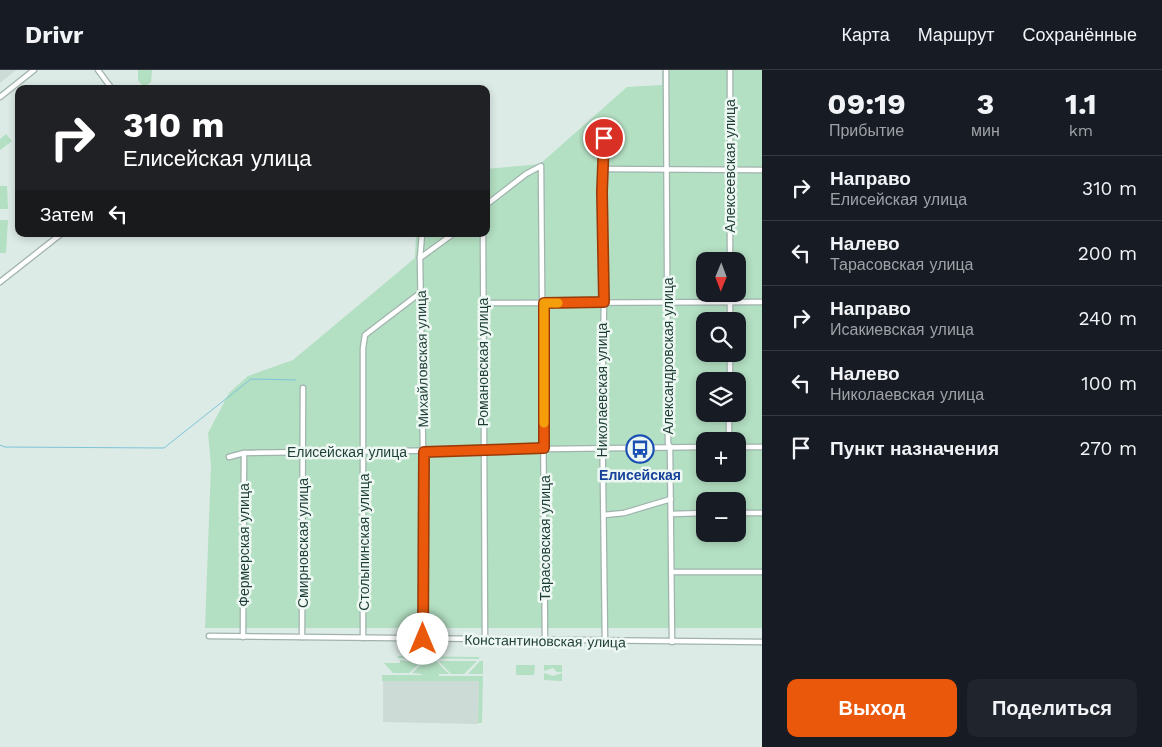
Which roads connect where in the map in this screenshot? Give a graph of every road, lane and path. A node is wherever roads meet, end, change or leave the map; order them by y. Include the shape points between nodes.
1 (34, 70) edge
2 (98, 70) edge
3 (666, 70) edge
4 (730, 70) edge
5 (15, 85) edge
6 (15, 85) edge
7 (109, 85) edge
8 (0, 97) edge
9 (604, 138) dead end
10 (603, 169) junction
11 (666, 170) junction
12 (730, 170) junction
13 (762, 170) edge
14 (490, 202) edge
15 (57, 237) edge
16 (422, 237) edge
17 (449, 237) edge
18 (483, 237) edge
19 (730, 252) edge
20 (420, 258) junction
21 (0, 282) edge
22 (420, 293) junction
23 (604, 302) junction
24 (667, 302) junction
25 (696, 302) edge
26 (730, 302) edge
27 (746, 302) edge
28 (762, 302) edge
29 (484, 303) junction
30 (544, 303) junction
31 (730, 312) edge
32 (303, 388) dead end
33 (670, 447) junction
34 (696, 447) edge
35 (746, 447) edge
36 (762, 447) edge
37 (544, 448) junction
38 (604, 449) junction
39 (483, 450) junction
40 (303, 452) junction
41 (364, 452) junction
42 (424, 452) junction
43 (244, 453) junction
44 (229, 457) dead end
45 (671, 499) junction
46 (762, 512) edge
47 (696, 513) edge
48 (746, 513) edge
49 (671, 514) junction
50 (604, 515) junction
51 (672, 572) junction
52 (762, 572) edge
53 (209, 636) dead end
54 (243, 637) junction
55 (302, 637) junction
56 (364, 638) junction
57 (423, 639) junction
58 (485, 640) junction
59 (545, 641) junction
60 (605, 642) junction
61 (672, 642) junction
62 (762, 642) edge

1 - 5 street
2 - 7 street
3 - 11 street, Александровская улица
4 - 12 street, Алексеевская улица
6 - 8 street
9 - 10 street, Николаевская улица
10 - 11 street
10 - 23 street, Николаевская улица
11 - 12 street
11 - 24 street, Александровская улица
12 - 13 street
12 - 19 street, Алексеевская улица
14 - 30 street, Тарасовская улица via 541,166
15 - 21 street
16 - 20 street
17 - 20 street
18 - 29 street, Романовская улица
20 - 22 street, Михайловская улица
22 - 41 street, Столыпинская улица via 366,334 362,376
22 - 42 street, Михайловская улица
23 - 24 street
23 - 30 street
23 - 38 street, Николаевская улица
24 - 25 street
24 - 33 street, Александровская улица
26 - 31 street
27 - 28 street
29 - 30 street
29 - 39 street, Романовская улица
30 - 37 street, Тарасовская улица
32 - 40 street, Смирновская улица
33 - 34 street, Елисейская улица
33 - 38 street, Елисейская улица
33 - 45 street, Александровская улица
35 - 36 street
37 - 38 street, Елисейская улица
37 - 39 street, Елисейская улица
37 - 59 street, Тарасовская улица
38 - 50 street, Николаевская улица
39 - 42 street, Елисейская улица
39 - 58 street, Романовская улица
40 - 41 street, Елисейская улица
40 - 43 street, Елисейская улица
40 - 55 street, Смирновская улица
41 - 42 street, Елисейская улица
41 - 56 street, Столыпинская улица
42 - 57 street, Михайловская улица
43 - 44 street, Елисейская улица
43 - 54 street, Фермерская улица
45 - 49 street, Александровская улица
45 - 50 street via 624,513
46 - 48 street
47 - 49 street
49 - 51 street, Александровская улица
50 - 60 street, Николаевская улица
51 - 52 street
51 - 61 street, Александровская улица
53 - 54 street, Константиновская улица
54 - 55 street, Константиновская улица
55 - 56 street, Константиновская улица
56 - 57 street, Константиновская улица
57 - 58 street, Константиновская улица
58 - 59 street, Константиновская улица
59 - 60 street, Константиновская улица
60 - 61 street, Константиновская улица
61 - 62 street, Константиновская улица

